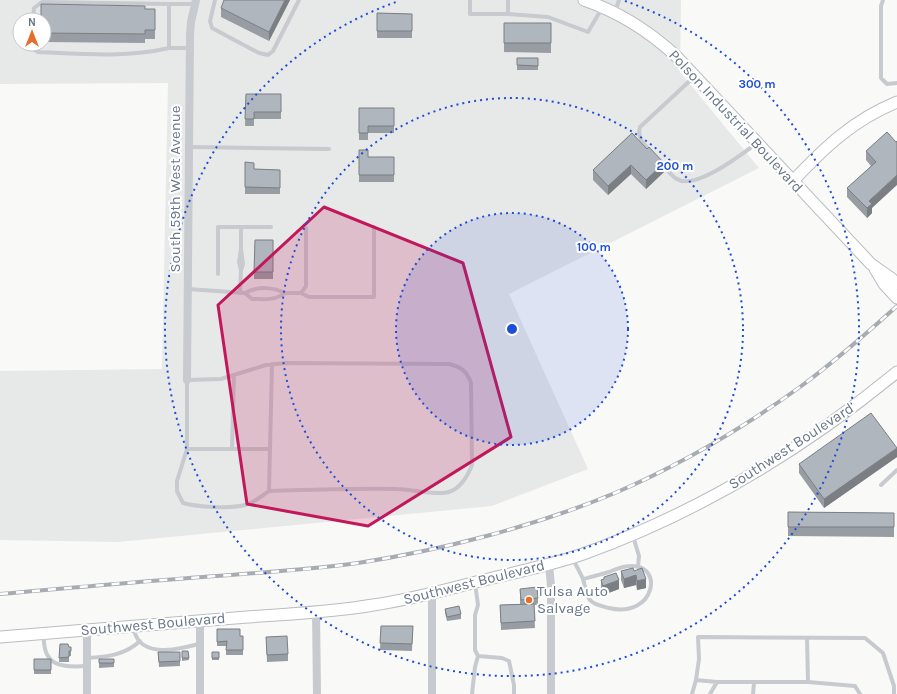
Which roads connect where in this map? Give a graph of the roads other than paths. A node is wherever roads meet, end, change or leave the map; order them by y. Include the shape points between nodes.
1 (215, 0) edge
2 (299, 0) edge
3 (470, 0) edge
4 (508, 0) edge
5 (584, 0) edge
6 (619, 0) edge
7 (883, 0) edge
8 (196, 2) edge
9 (169, 4) junction
10 (603, 7) junction
11 (34, 12) edge
12 (614, 12) junction
13 (508, 14) junction
14 (169, 48) junction
15 (190, 48) junction
16 (38, 52) edge
17 (695, 76) junction
18 (897, 83) edge
19 (897, 102) edge
20 (757, 143) junction
21 (189, 148) junction
22 (329, 149) dead end
23 (793, 181) junction
24 (241, 227) junction
25 (271, 227) dead end
26 (374, 227) dead end
27 (306, 228) dead end
28 (871, 264) junction
29 (218, 274) dead end
30 (897, 284) edge
31 (188, 289) junction
32 (243, 293) junction
33 (285, 293) junction
34 (301, 293) junction
35 (897, 298) edge
36 (272, 364) junction
37 (234, 375) junction
38 (895, 376) edge
39 (187, 380) junction
40 (187, 449) junction
41 (232, 449) junction
42 (270, 449) junction
43 (897, 470) edge
44 (881, 485) dead end
45 (269, 491) junction
46 (632, 534) junction
47 (572, 557) junction
48 (549, 565) junction
49 (638, 567) junction
50 (583, 579) junction
51 (474, 583) junction
52 (432, 594) junction
53 (316, 611) junction
54 (200, 621) junction
55 (132, 626) junction
56 (87, 630) junction
57 (44, 633) junction
58 (0, 637) edge
59 (807, 638) junction
60 (140, 641) junction
61 (200, 644) junction
62 (478, 656) junction
63 (87, 662) junction
64 (696, 680) junction
65 (716, 682) junction
66 (808, 682) junction
67 (754, 683) junction
68 (88, 694) edge
69 (200, 694) edge
70 (316, 694) edge
71 (432, 694) edge
72 (472, 694) edge
73 (514, 694) edge
74 (551, 694) edge
75 (692, 694) edge
76 (710, 694) edge
77 (753, 694) edge
78 (860, 694) edge
79 (894, 694) edge

1 - 2 lane via 210,21 212,28 259,53 268,54 273,51
3 - 13 lane via 470,14
4 - 13 lane
5 - 10 street, Polson Industrial Boulevard
6 - 12 lane
7 - 18 lane via 880,78 886,84
8 - 9 lane
8 - 15 street, South 59th West Avenue via 191,22
9 - 11 lane via 42,2 34,8
9 - 14 lane
10 - 12 street, Polson Industrial Boulevard
10 - 13 lane via 588,32 548,17
12 - 17 street, Polson Industrial Boulevard via 651,35
14 - 15 lane
14 - 16 lane via 119,55
15 - 21 street, South 59th West Avenue
17 - 20 street, Polson Industrial Boulevard
17 - 20 lane via 640,127 638,133 641,140 677,180 687,181 704,177 736,160
19 - 23 street via 847,130 826,147
20 - 23 street, Polson Industrial Boulevard
21 - 22 lane
21 - 31 street, South 59th West Avenue
23 - 28 street, Polson Industrial Boulevard
24 - 25 lane
24 - 29 lane via 218,227
24 - 32 lane
26 - 34 lane via 374,298 309,298
27 - 34 lane via 306,286
28 - 30 street, Polson Industrial Boulevard
28 - 35 street, Polson Industrial Boulevard
31 - 32 lane
31 - 39 street, South 59th West Avenue
32 - 33 lane via 253,288 276,289
32 - 33 lane via 252,299 277,298
33 - 34 lane
36 - 37 lane
36 - 42 lane
36 - 45 lane via 457,366 468,374 471,383 472,464 467,476 449,492 399,489
37 - 39 lane via 221,379
37 - 41 lane
38 - 46 street, Southwest Boulevard via 772,462 700,502
39 - 40 lane
40 - 41 lane
40 - 45 lane via 177,481 177,491 182,503 192,506 245,505
41 - 42 lane
42 - 45 lane
43 - 44 lane
46 - 47 street, Southwest Boulevard
46 - 49 lane via 639,556
47 - 48 street, Southwest Boulevard
47 - 50 lane
48 - 51 street, Southwest Boulevard
48 - 74 street
49 - 50 lane via 625,566
49 - 50 lane via 644,568 650,576 651,586 646,599 633,608 612,609 597,605 590,599
51 - 52 street, Southwest Boulevard
51 - 62 lane via 478,605 475,615 475,650
52 - 53 street, Southwest Boulevard via 371,606
52 - 71 street
53 - 54 street, Southwest Boulevard
53 - 70 street
54 - 55 street, Southwest Boulevard
54 - 61 street
55 - 56 street, Southwest Boulevard
55 - 60 lane
56 - 57 street, Southwest Boulevard
56 - 63 street
57 - 58 street, Southwest Boulevard
57 - 63 lane via 44,647 58,665 73,667
59 - 64 lane via 698,637 699,659
59 - 66 lane
59 - 79 lane via 865,638 883,653 894,686
60 - 61 lane via 146,646 161,650
60 - 63 lane via 125,652
61 - 69 street
62 - 72 lane
62 - 73 lane via 509,661
63 - 68 street
64 - 65 lane
64 - 75 lane
65 - 67 lane
65 - 76 lane
66 - 67 lane
66 - 78 lane via 854,686
67 - 77 lane

